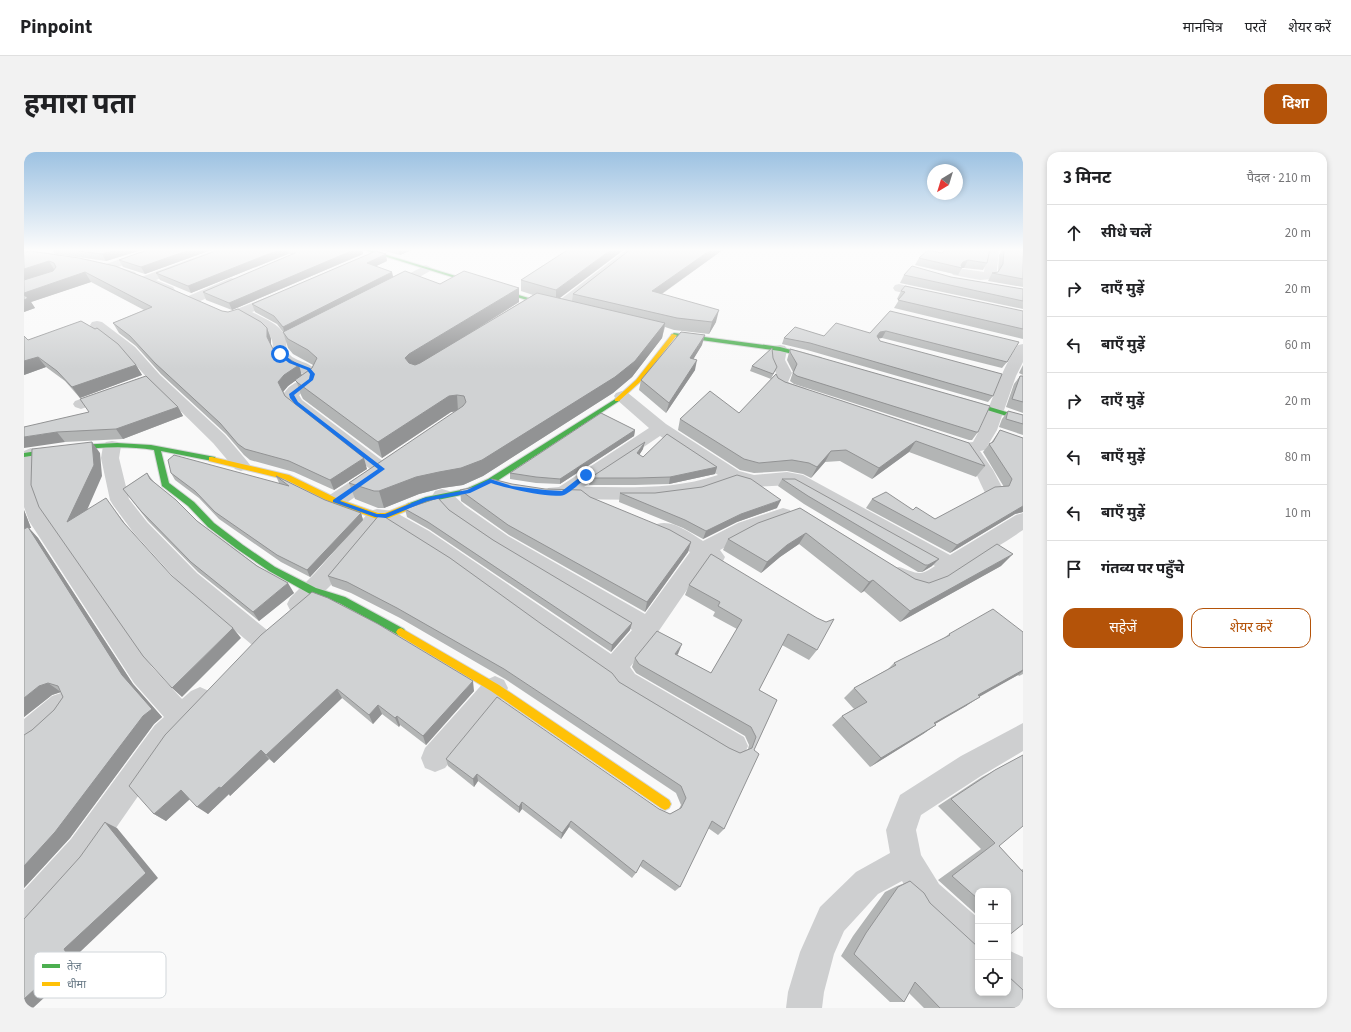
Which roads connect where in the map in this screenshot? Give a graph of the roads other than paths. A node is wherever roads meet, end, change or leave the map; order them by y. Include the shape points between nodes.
1 (165, 289) edge
2 (216, 289) edge
3 (388, 289) edge
4 (493, 289) edge
5 (583, 289) edge
6 (902, 289) edge
7 (289, 292) edge
8 (377, 295) edge
9 (944, 298) edge
10 (190, 300) junction
11 (534, 301) junction
12 (204, 306) edge
13 (558, 308) junction
14 (521, 309) edge
15 (572, 312) edge
16 (97, 325) dead end
17 (292, 339) edge
18 (1020, 345) edge
19 (278, 346) junction
20 (780, 349) junction
21 (827, 360) edge
22 (1008, 376) edge
23 (125, 388) edge
24 (622, 396) junction
25 (952, 397) edge
26 (818, 398) edge
27 (81, 404) edge
28 (996, 410) junction
29 (1023, 419) edge
30 (660, 428) junction
31 (930, 436) edge
32 (112, 446) junction
33 (157, 448) junction
34 (968, 448) junction
35 (28, 454) edge
36 (241, 465) junction
37 (733, 476) junction
38 (490, 481) junction
39 (754, 481) junction
40 (512, 487) edge
41 (993, 489) edge
42 (538, 491) edge
43 (563, 493) junction
44 (585, 494) junction
45 (442, 496) junction
46 (335, 501) junction
47 (624, 513) edge
48 (381, 516) junction
49 (1023, 520) edge
50 (644, 521) edge
51 (703, 550) junction
52 (882, 564) edge
53 (950, 565) junction
54 (730, 566) edge
55 (313, 591) junction
56 (648, 628) junction
57 (613, 669) junction
58 (218, 680) edge
59 (495, 688) junction
60 (61, 704) edge
61 (182, 718) junction
62 (24, 736) edge
63 (1023, 736) edge
64 (734, 746) dead end
65 (435, 758) dead end
66 (665, 804) dead end
67 (907, 861) junction
68 (24, 914) edge
69 (975, 937) edge
70 (1011, 970) edge
71 (1023, 980) edge
72 (804, 1008) edge

1 - 10 street
2 - 10 street
3 - 8 street
4 - 11 street
5 - 13 street
6 - 9 street
7 - 19 street via 237,315 271,328 279,338
10 - 12 street
11 - 13 street
11 - 14 street
13 - 15 street
16 - 36 street via 130,350 147,380 219,439
17 - 19 street
18 - 22 street
19 - 46 street via 280,354 291,362 309,369 312,374 311,379 292,394 292,398 388,465
20 - 21 street
20 - 24 street via 670,334 638,381
20 - 26 street via 778,360 784,373 781,384
22 - 28 street
23 - 27 street
24 - 30 street
24 - 38 street
25 - 28 street
28 - 29 street
28 - 34 street via 995,433 979,446
30 - 37 street
30 - 43 street via 586,475
31 - 34 street
32 - 33 street
32 - 35 street
32 - 55 street via 110,458 120,500 140,527 252,645
33 - 36 street
33 - 55 street via 165,484 240,547 272,569
34 - 41 street via 984,470
35 - 61 street via 30,496 39,521 143,676
36 - 46 street via 286,477
37 - 39 street
37 - 44 street via 699,488 653,494
38 - 40 street
38 - 45 street via 468,491
39 - 51 street via 799,512 745,528
39 - 53 street via 787,478 805,482
42 - 43 street
43 - 44 street
44 - 47 street
45 - 48 street
45 - 56 street via 458,511 501,541
46 - 48 street
48 - 55 street
48 - 57 street via 403,525 473,570
49 - 53 street
50 - 51 street via 675,534
51 - 54 street
51 - 56 street
52 - 53 street via 908,580 922,584
55 - 59 street via 342,600 391,626
56 - 57 street
57 - 64 street via 620,673 626,682
58 - 61 street
59 - 65 street
59 - 66 street
60 - 62 street
61 - 68 street via 165,734 82,850
63 - 67 street via 910,805 901,830
67 - 69 street via 928,896
67 - 72 street via 867,884 832,920 817,952
70 - 71 street

